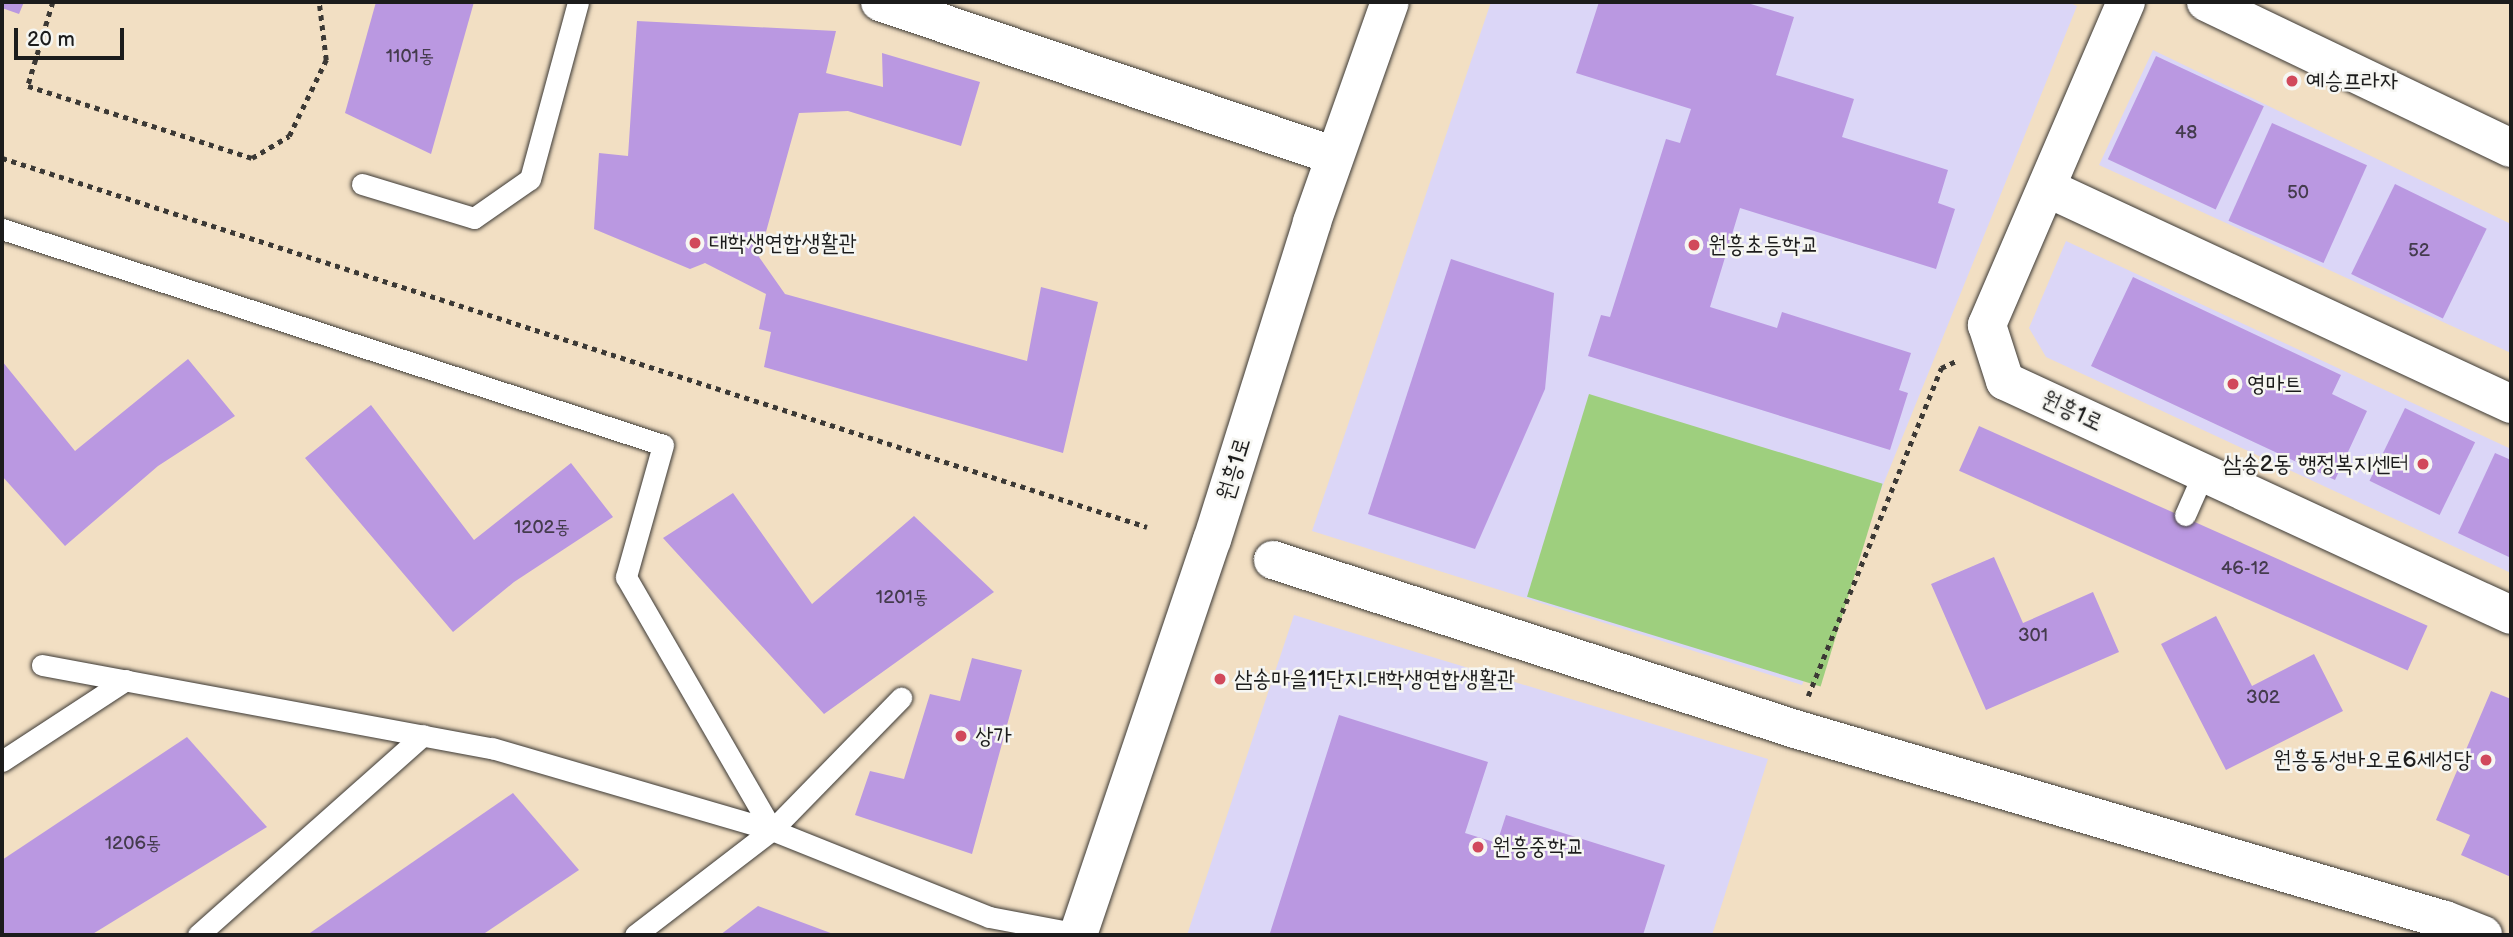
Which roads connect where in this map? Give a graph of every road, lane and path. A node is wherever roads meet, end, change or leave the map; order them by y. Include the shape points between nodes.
1 (53, 2) edge
2 (319, 2) edge
3 (578, 2) edge
4 (880, 2) edge
5 (1390, 2) edge
6 (2126, 2) edge
7 (2206, 2) edge
8 (2511, 148) edge
9 (1335, 156) junction
10 (2, 158) edge
11 (362, 184) dead end
12 (2047, 188) junction
13 (2, 229) edge
14 (1961, 358) dead end
15 (2511, 404) edge
16 (2204, 472) junction
17 (2185, 515) dead end
18 (1147, 527) dead end
19 (1273, 560) dead end
20 (2511, 615) edge
21 (42, 665) dead end
22 (126, 680) junction
23 (901, 698) dead end
24 (1795, 729) junction
25 (423, 735) junction
26 (2, 761) edge
27 (772, 830) junction
28 (198, 935) edge
29 (635, 935) edge
30 (1078, 935) edge
31 (2483, 935) edge

1 - 2 path via 28,86 252,158 289,136 326,60
3 - 11 lane via 530,179 474,218
4 - 9 street
5 - 9 street, 원흥1로
6 - 12 street, 원흥1로
7 - 8 street
9 - 30 street, 원흥1로
10 - 18 path
12 - 15 street
12 - 16 street, 원흥1로 via 1987,325 2006,380
13 - 27 lane via 663,445 626,577
14 - 24 path via 1941,368
16 - 17 lane
16 - 20 street, 원흥1로
19 - 24 street
21 - 22 lane
22 - 25 lane
22 - 26 lane
23 - 27 lane
24 - 31 street via 2432,916
25 - 27 lane via 492,748
25 - 28 lane
27 - 29 lane
27 - 30 lane via 989,917

